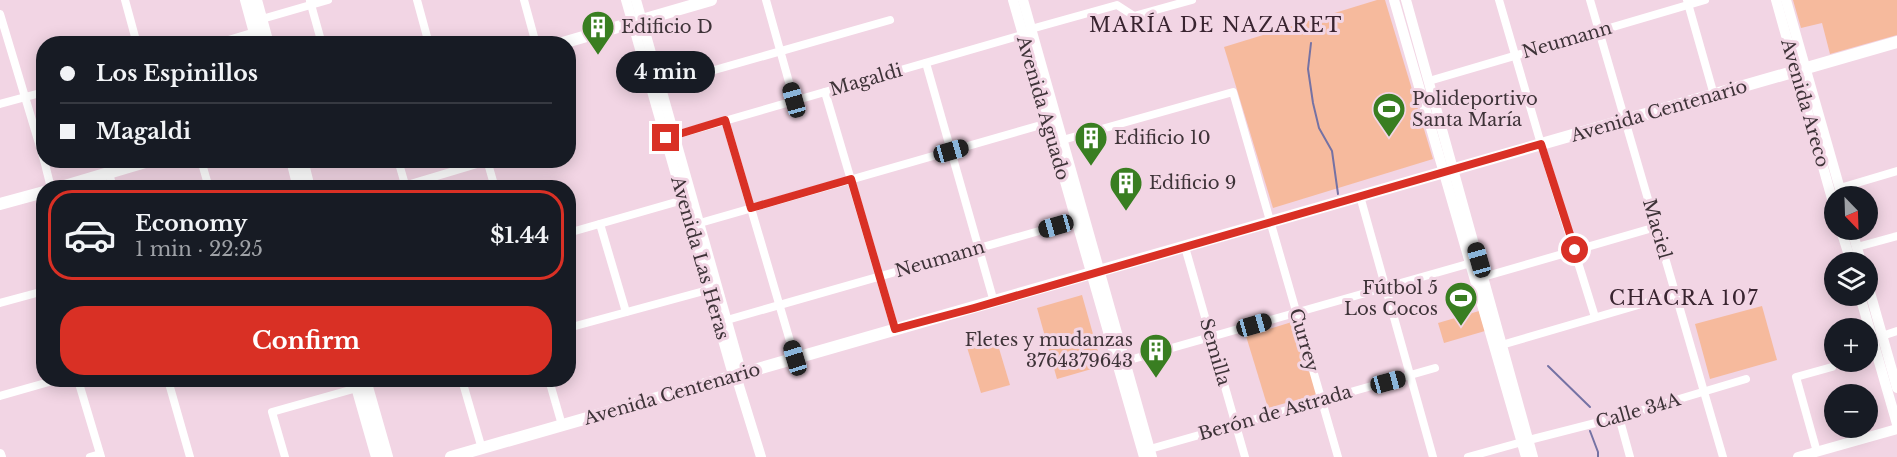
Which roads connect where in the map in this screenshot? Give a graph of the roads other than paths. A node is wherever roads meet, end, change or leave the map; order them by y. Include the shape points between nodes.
1 (125, 0) edge
2 (246, 0) edge
3 (256, 0) edge
4 (328, 0) edge
5 (417, 0) edge
6 (524, 0) edge
7 (626, 0) edge
8 (636, 0) edge
9 (711, 0) edge
10 (766, 0) edge
11 (1012, 0) edge
12 (1023, 0) edge
13 (1192, 0) edge
14 (1394, 0) edge
15 (1406, 0) edge
16 (1499, 0) edge
17 (1590, 0) edge
18 (1705, 0) edge
19 (1776, 0) edge
20 (1786, 0) edge
21 (310, 2) edge
22 (1688, 2) edge
23 (1161, 4) edge
24 (0, 14) edge
25 (262, 19) junction
26 (890, 20) dead end
27 (637, 21) junction
28 (1599, 31) junction
29 (1029, 32) junction
30 (135, 36) edge
31 (256, 36) edge
32 (266, 36) edge
33 (320, 36) edge
34 (427, 36) edge
35 (534, 36) edge
36 (576, 39) edge
37 (1897, 42) edge
38 (780, 51) junction
39 (1515, 56) junction
40 (926, 63) junction
41 (1801, 70) junction
42 (711, 71) dead end
43 (1429, 81) junction
44 (825, 92) junction
45 (36, 94) edge
46 (1714, 95) junction
47 (25, 97) junction
48 (794, 100) junction
49 (0, 104) edge
50 (725, 120) junction
51 (1625, 120) junction
52 (1048, 123) junction
53 (36, 133) edge
54 (670, 136) junction
55 (1058, 141) junction
56 (1541, 144) junction
57 (951, 151) junction
58 (126, 168) edge
59 (464, 168) edge
60 (1448, 171) junction
61 (1897, 171) edge
62 (109, 173) junction
63 (851, 179) junction
64 (85, 180) edge
65 (111, 180) edge
66 (426, 180) edge
67 (1829, 186) edge
68 (1839, 186) edge
69 (1857, 186) edge
70 (36, 194) edge
71 (1360, 196) junction
72 (683, 200) junction
73 (0, 204) edge
74 (751, 208) junction
75 (1080, 219) junction
76 (1270, 222) junction
77 (600, 224) junction
78 (695, 224) junction
79 (1656, 227) junction
80 (576, 231) edge
81 (1897, 236) edge
82 (1855, 240) edge
83 (1185, 247) junction
84 (1857, 247) junction
85 (978, 248) junction
86 (1575, 250) junction
87 (1858, 252) edge
88 (1471, 263) junction
89 (1096, 272) junction
90 (880, 276) junction
91 (1483, 277) junction
92 (713, 288) junction
93 (1386, 288) junction
94 (36, 293) edge
95 (1676, 294) junction
96 (994, 302) junction
97 (0, 303) edge
98 (779, 305) junction
99 (1863, 306) edge
100 (1874, 306) edge
101 (626, 312) junction
102 (1296, 313) junction
103 (1595, 317) junction
104 (727, 320) junction
105 (576, 326) edge
106 (895, 329) junction
107 (1897, 331) edge
108 (1882, 336) junction
109 (1211, 338) junction
110 (1499, 345) junction
111 (795, 358) junction
112 (1126, 362) junction
113 (1435, 368) dead end
114 (1824, 369) edge
115 (736, 376) junction
116 (1410, 376) junction
117 (1746, 379) dead end
118 (36, 386) edge
119 (80, 387) edge
120 (170, 387) edge
121 (349, 387) edge
122 (362, 387) edge
123 (362, 387) edge
124 (464, 387) edge
125 (551, 387) edge
126 (1897, 388) edge
127 (1705, 392) junction
128 (0, 396) edge
129 (1322, 400) junction
130 (1619, 417) junction
131 (562, 425) junction
132 (1236, 425) junction
133 (1897, 427) edge
134 (1525, 441) junction
135 (482, 448) junction
136 (1817, 452) junction
137 (1149, 454) edge
138 (100, 456) edge
139 (90, 457) edge
140 (190, 457) edge
141 (285, 457) edge
142 (377, 457) edge
143 (387, 457) edge
144 (451, 457) edge
145 (761, 457) edge
146 (1245, 457) edge
147 (1338, 457) edge
148 (1433, 457) edge
149 (1468, 457) edge
150 (1526, 457) edge
151 (1533, 457) edge
152 (1630, 457) edge
153 (1723, 457) edge
154 (1798, 457) edge

1 - 30 street
2 - 31 main road
3 - 25 main road
4 - 21 street
5 - 34 street
6 - 35 street
7 - 27 main road, Avenida Las Heras
8 - 27 main road, Avenida Las Heras
9 - 27 main road
10 - 38 street
11 - 29 main road, Avenida Aguado
12 - 29 main road, Avenida Aguado
13 - 23 street, Magaldi
14 - 60 main road
15 - 43 main road
16 - 39 street
17 - 28 street, Maciel
18 - 22 street, Neumann
19 - 41 main road, Avenida Areco
20 - 41 main road, Avenida Areco
21 - 25 street
21 - 33 street
22 - 28 street, Neumann
22 - 46 street
23 - 29 street, Magaldi via 1134,16 1117,5
24 - 47 street
25 - 32 main road
26 - 38 street
27 - 36 main road
27 - 54 main road, Avenida Las Heras
28 - 39 street, Neumann
28 - 51 street, Maciel
29 - 40 street, Magaldi
29 - 52 main road, Avenida Aguado
29 - 55 main road, Avenida Aguado
37 - 41 main road, Avenida Centenario
38 - 42 street
38 - 48 street
39 - 43 street, Neumann
39 - 56 street
40 - 44 street, Magaldi
40 - 57 street
41 - 46 main road, Avenida Centenario
41 - 67 main road, Avenida Areco
41 - 68 main road, Avenida Areco
43 - 60 main road
44 - 48 street, Magaldi
44 - 63 street
45 - 47 street
46 - 51 main road, Avenida Centenario
47 - 49 street
47 - 53 street
48 - 50 street, Magaldi
50 - 54 street, Magaldi
50 - 74 street
51 - 56 main road, Avenida Centenario
51 - 79 street, Maciel
52 - 55 main road, Avenida Aguado
52 - 57 street
54 - 72 main road, Avenida Las Heras
54 - 78 main road, Avenida Las Heras
55 - 75 main road, Avenida Aguado
55 - 76 street, Currey via 1233,92
56 - 60 main road, Avenida Centenario
56 - 86 street
57 - 63 street
57 - 85 street
58 - 62 main road
59 - 66 street
60 - 71 main road, Avenida Centenario
60 - 88 main road
60 - 91 main road
61 - 69 street
62 - 64 main road
62 - 65 street
63 - 74 street
63 - 90 street
70 - 73 main road
71 - 76 main road, Avenida Centenario
71 - 93 street
72 - 77 street
72 - 78 main road, Avenida Las Heras
74 - 78 street
74 - 98 street
75 - 85 street, Neumann
75 - 89 main road, Avenida Aguado
76 - 83 main road, Avenida Centenario
76 - 102 street, Currey
77 - 80 street
77 - 101 street
78 - 92 main road, Avenida Las Heras
79 - 86 street
79 - 95 street, Maciel
81 - 84 street
82 - 84 main road
83 - 89 main road, Avenida Centenario
83 - 109 street, Semilla
84 - 87 main road
85 - 90 street, Neumann
85 - 96 street
86 - 91 street
86 - 103 street
88 - 93 street
88 - 110 main road
89 - 96 main road, Avenida Centenario
89 - 112 main road, Avenida Aguado
89 - 137 main road, Avenida Aguado
90 - 98 street, Neumann
90 - 106 street
91 - 110 main road
92 - 101 street
92 - 104 main road, Avenida Las Heras
92 - 115 main road, Avenida Las Heras
93 - 102 street
93 - 116 street
94 - 97 street
95 - 103 street
95 - 127 street, Maciel
96 - 106 main road, Avenida Centenario
98 - 104 street, Neumann
98 - 111 street
99 - 133 main road
100 - 108 main road
101 - 105 street
102 - 109 street
102 - 129 street, Currey
103 - 110 street
104 - 115 main road, Avenida Las Heras via 740,364
106 - 111 main road, Avenida Centenario
107 - 108 street
108 - 126 main road
109 - 112 street
109 - 132 street, Semilla
110 - 134 main road
111 - 115 main road, Avenida Centenario
112 - 137 main road, Avenida Aguado
113 - 116 street, Berón de Astrada
114 - 136 street via 1796,377
115 - 131 main road, Avenida Centenario
115 - 145 main road, Avenida Las Heras
116 - 129 street, Berón de Astrada
116 - 148 street
117 - 127 street, Calle 34A
118 - 128 street
119 - 138 street
120 - 140 street
121 - 141 street via 272,412
122 - 142 main road
123 - 143 main road
124 - 135 street
125 - 131 street
127 - 130 street, Calle 34A
127 - 153 street, Maciel
129 - 132 street, Berón de Astrada
129 - 147 street, Currey
130 - 134 street, Calle 34A
130 - 152 street
131 - 135 main road, Avenida Centenario
132 - 137 street, Berón de Astrada
132 - 146 street, Semilla
133 - 136 main road
134 - 149 street, Calle 34A
134 - 150 main road
134 - 151 main road
135 - 144 main road, Avenida Centenario
136 - 154 main road
138 - 139 street

